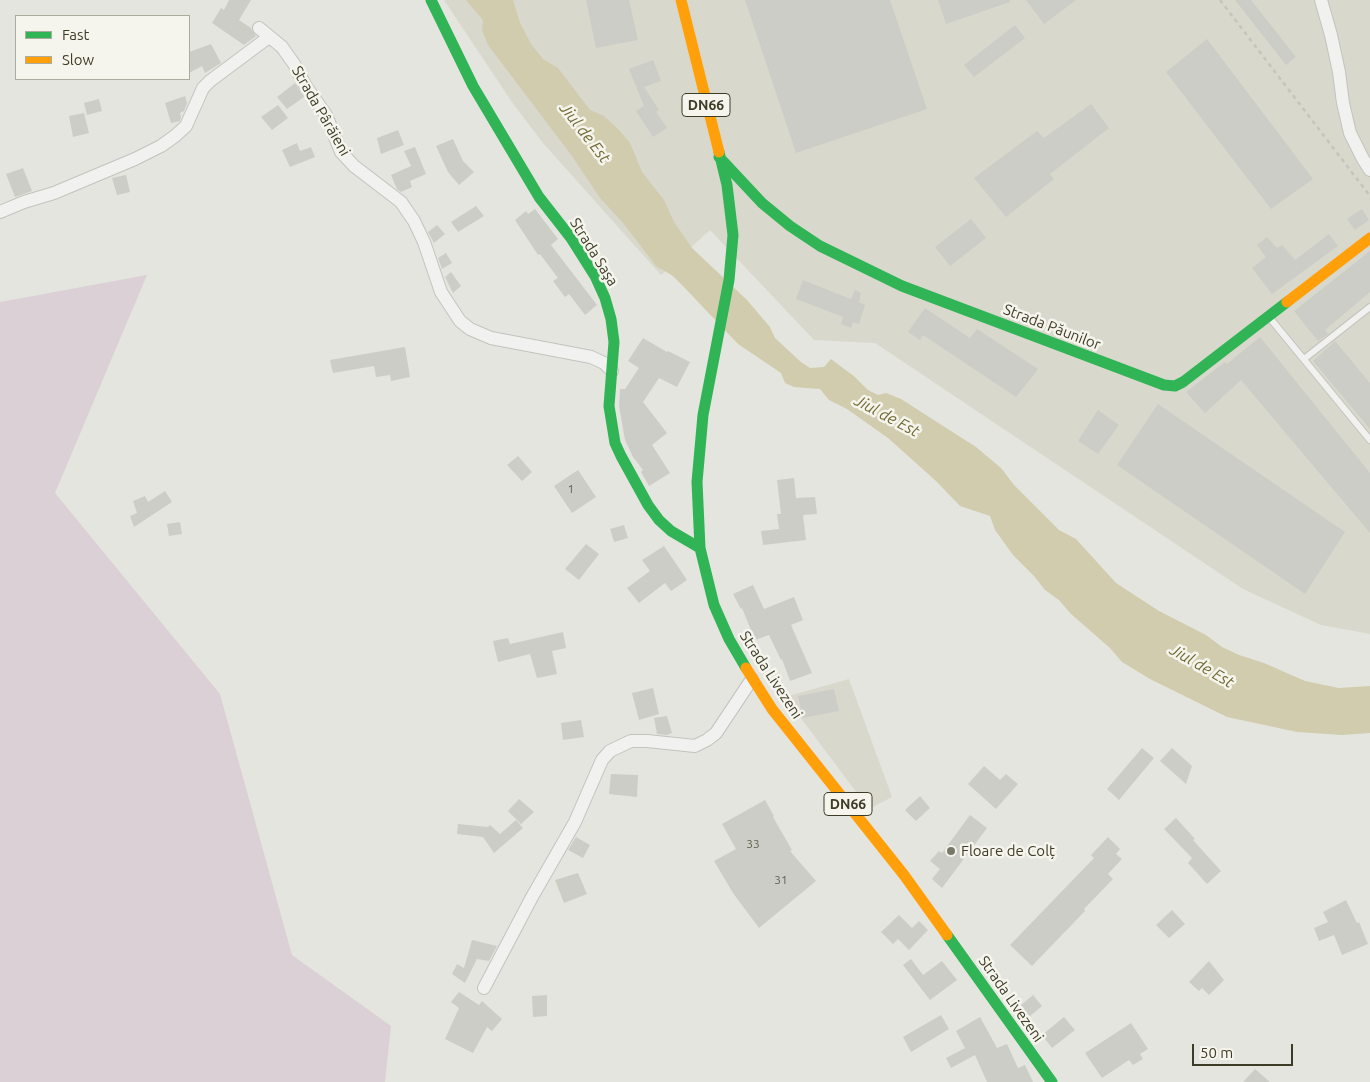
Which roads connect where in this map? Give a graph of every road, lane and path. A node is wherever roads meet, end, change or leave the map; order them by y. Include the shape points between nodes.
1 (431, 0) edge
2 (681, 0) edge
3 (1220, 0) edge
4 (1321, 0) edge
5 (259, 28) dead end
6 (270, 37) junction
7 (720, 156) junction
8 (1370, 170) edge
9 (1370, 196) edge
10 (0, 212) edge
11 (1370, 238) edge
12 (1370, 307) edge
13 (1269, 317) junction
14 (1304, 359) junction
15 (612, 370) junction
16 (1370, 440) edge
17 (700, 548) junction
18 (752, 679) junction
19 (484, 988) dead end
20 (1052, 1082) edge

1 - 15 street, Strada Saşa via 473,86 518,163 571,238 606,298 614,342
2 - 7 street, Strada Livezeni / DN66
3 - 9 path
4 - 8 street via 1350,133
5 - 6 street, Strada Pârăieni
6 - 10 street via 203,88 186,126 161,146 54,193
6 - 15 street, Strada Pârăieni via 282,47 326,115 341,152 401,202 414,221 441,292 460,322 491,338 591,358
7 - 13 street, Strada Păunilor via 762,202 820,246 902,286 1164,385 1175,386 1183,382
7 - 17 street, Strada Livezeni / DN66 via 731,210 732,263 707,388 699,448
11 - 13 street, Strada Păunilor
12 - 14 lane
13 - 14 lane
14 - 16 lane
15 - 17 street, Strada Saşa via 608,406 615,443 621,456 659,520 671,532
17 - 18 street, Strada Livezeni / DN66 via 714,605
18 - 19 street via 716,733 707,740 695,746 631,741 610,751 602,760 575,822
18 - 20 street, Strada Livezeni / DN66 via 919,896

